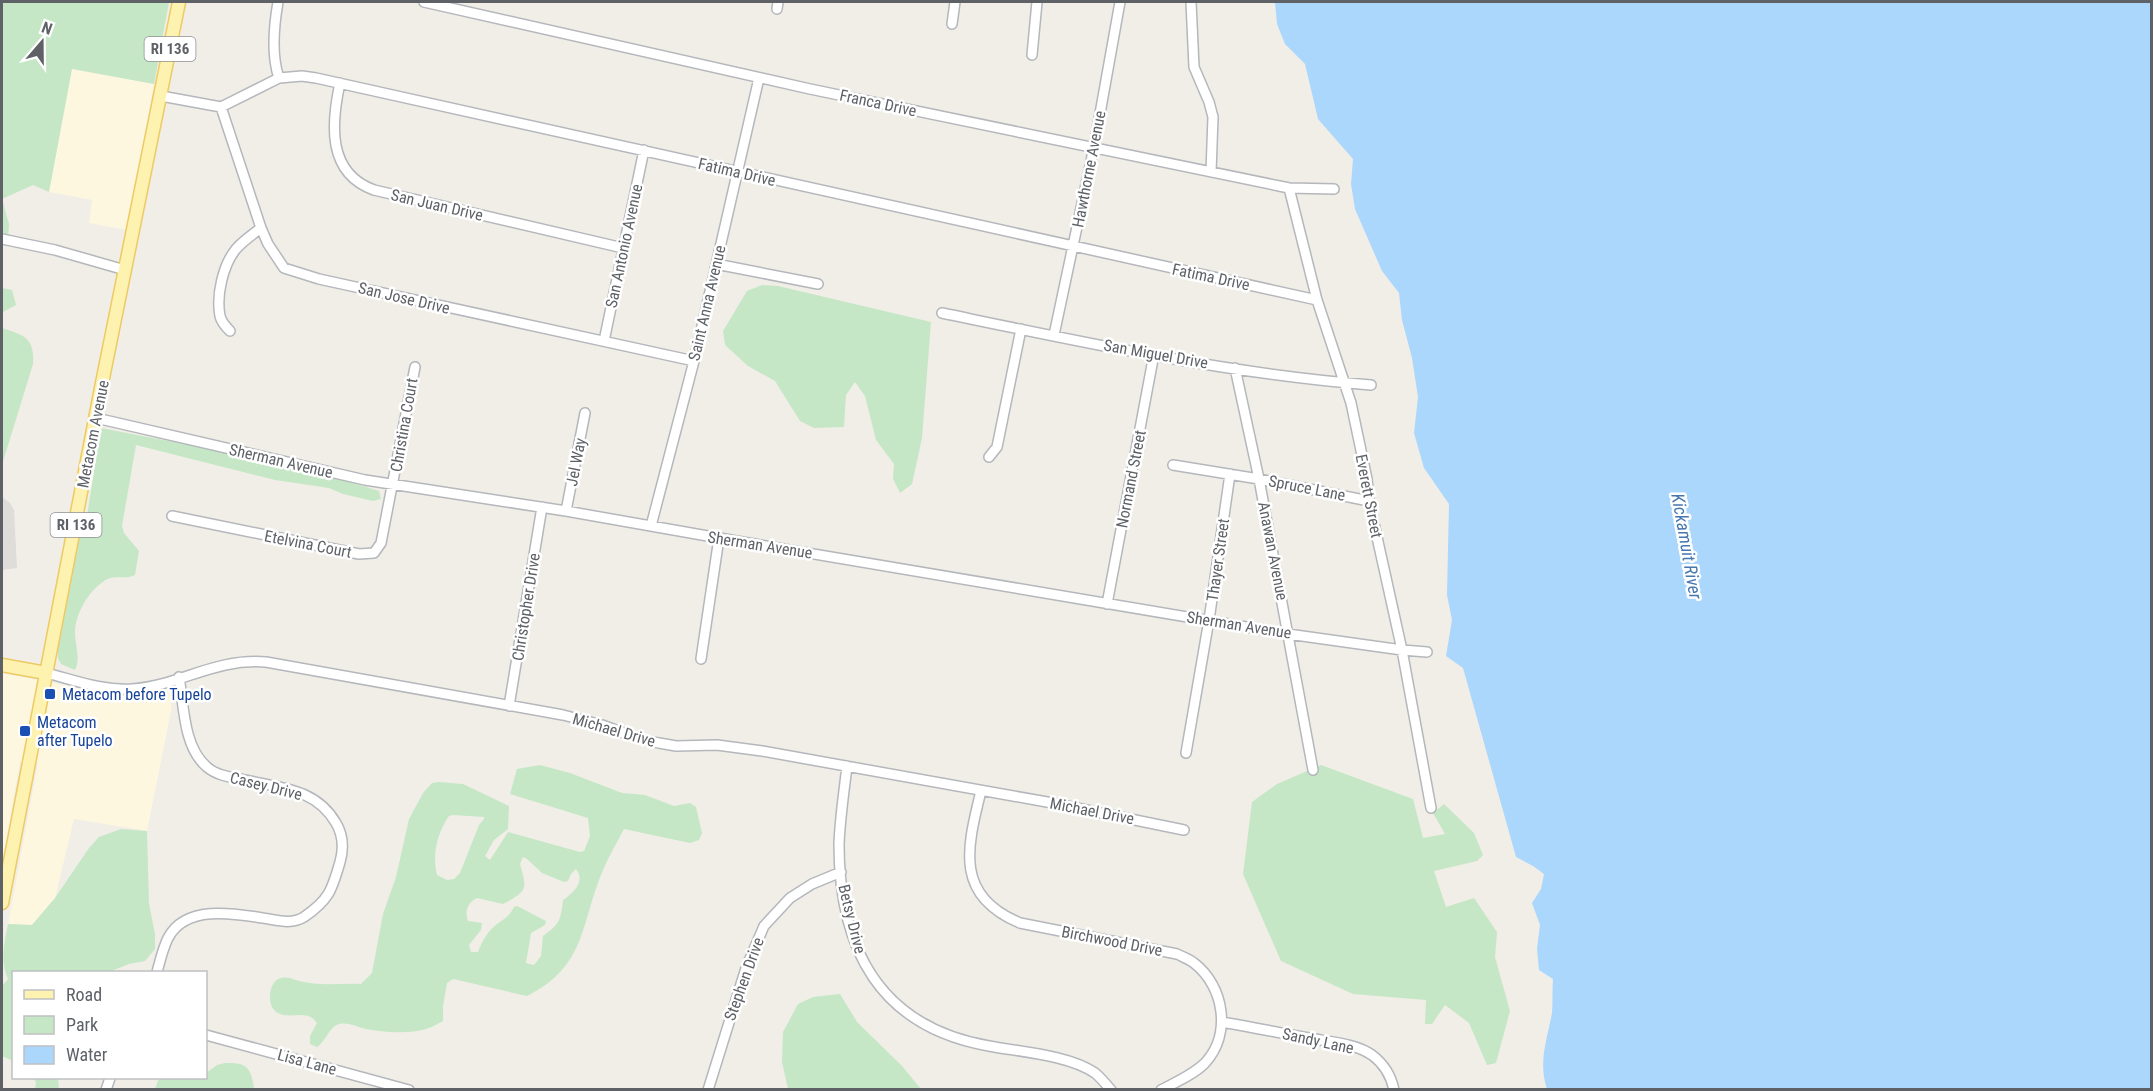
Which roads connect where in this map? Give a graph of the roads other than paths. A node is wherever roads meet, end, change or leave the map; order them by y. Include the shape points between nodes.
1 (179, 2) edge
2 (278, 2) edge
3 (424, 2) edge
4 (955, 2) edge
5 (1037, 2) edge
6 (1120, 2) edge
7 (1191, 2) edge
8 (952, 24) dead end
9 (1032, 55) dead end
10 (279, 78) junction
11 (759, 78) junction
12 (340, 83) junction
13 (161, 96) junction
14 (221, 107) junction
15 (1094, 147) junction
16 (644, 150) junction
17 (737, 172) junction
18 (1211, 172) junction
19 (1289, 188) junction
20 (1334, 189) dead end
21 (261, 228) junction
22 (2, 238) edge
23 (1074, 247) junction
24 (623, 248) junction
25 (716, 264) junction
26 (125, 270) junction
27 (818, 284) dead end
28 (1317, 300) junction
29 (942, 313) dead end
30 (1021, 329) junction
31 (230, 331) dead end
32 (1054, 335) junction
33 (604, 341) junction
34 (1154, 354) junction
35 (694, 361) junction
36 (415, 367) dead end
37 (1235, 368) junction
38 (1344, 383) junction
39 (1371, 385) dead end
40 (585, 413) dead end
41 (96, 418) junction
42 (989, 456) dead end
43 (1173, 465) dead end
44 (1230, 474) junction
45 (1259, 479) junction
46 (394, 484) junction
47 (1369, 501) junction
48 (542, 507) junction
49 (566, 511) junction
50 (172, 516) dead end
51 (651, 526) junction
52 (719, 538) junction
53 (1107, 604) junction
54 (1209, 620) junction
55 (1288, 634) junction
56 (1402, 650) junction
57 (1427, 652) dead end
58 (700, 659) dead end
59 (2, 665) edge
60 (46, 673) junction
61 (179, 677) junction
62 (509, 706) junction
63 (1186, 753) dead end
64 (847, 766) junction
65 (1313, 770) dead end
66 (981, 791) junction
67 (1431, 808) dead end
68 (1184, 830) dead end
69 (841, 872) junction
70 (4, 877) edge
71 (2, 903) edge
72 (157, 971) edge
73 (1222, 1022) junction
74 (207, 1035) edge
75 (409, 1089) edge
76 (708, 1089) edge
77 (1111, 1089) edge
78 (1161, 1089) edge
79 (1394, 1089) edge

1 - 13 main road, Metacom Avenue / RI 136
2 - 10 street via 274,44
3 - 11 street, Franca Drive
4 - 8 street
5 - 9 street
6 - 15 street, Hawthorne Avenue
7 - 18 street via 1194,66 1213,117
10 - 12 street, Fatima Drive via 302,76
10 - 14 street, Fatima Drive
11 - 15 street, Franca Drive
11 - 17 street, Saint Anna Avenue
12 - 16 street, Fatima Drive
12 - 24 street, San Juan Drive via 334,110 335,140 344,167 358,184
13 - 14 street
13 - 26 main road, Metacom Avenue / RI 136
14 - 21 street, San Jose Drive
15 - 18 street, Franca Drive
15 - 23 street, Hawthorne Avenue
16 - 17 street, Fatima Drive
16 - 24 street, San Antonio Avenue
17 - 23 street, Fatima Drive
17 - 25 street, Saint Anna Avenue
18 - 19 street, Franca Drive
19 - 20 street, Franca Drive
19 - 28 street, Everett Street
21 - 31 street via 237,248 222,281 220,318
21 - 33 street, San Jose Drive via 284,268
22 - 26 street
23 - 28 street, Fatima Drive
23 - 32 street, Hawthorne Avenue
24 - 33 street, San Antonio Avenue
25 - 27 street
25 - 35 street, Saint Anna Avenue
26 - 41 main road, Metacom Avenue / RI 136
28 - 38 street, Everett Street
29 - 30 street, San Miguel Drive
30 - 32 street, San Miguel Drive
30 - 42 street via 997,447
32 - 34 street, San Miguel Drive
33 - 35 street, San Jose Drive
34 - 37 street, San Miguel Drive
34 - 53 street, Normand Street
35 - 51 street, Saint Anna Avenue
36 - 46 street, Christina Court
37 - 38 street, San Miguel Drive
37 - 45 street, Anawan Avenue
38 - 39 street, San Miguel Drive
38 - 47 street, Everett Street
40 - 49 street, Jel Way
41 - 46 street, Sherman Avenue via 321,471
41 - 60 main road, Metacom Avenue / RI 136
43 - 44 street, Spruce Lane
44 - 45 street, Spruce Lane
44 - 54 street, Thayer Street
45 - 47 street, Spruce Lane
45 - 55 street, Anawan Avenue
46 - 48 street, Sherman Avenue
46 - 50 street, Etelvina Court via 381,543 374,553 359,554
47 - 56 street, Everett Street
48 - 49 street, Sherman Avenue
48 - 62 street, Christopher Drive
49 - 51 street, Sherman Avenue
51 - 52 street, Sherman Avenue
52 - 53 street, Sherman Avenue
52 - 58 street
53 - 54 street, Sherman Avenue
54 - 55 street, Sherman Avenue
54 - 63 street, Thayer Street
55 - 56 street, Sherman Avenue
55 - 65 street, Anawan Avenue
56 - 57 street, Sherman Avenue
56 - 67 street, Everett Street
59 - 60 main road
60 - 61 street, Michael Drive via 112,689 140,688
60 - 70 main road, Metacom Avenue / RI 136
61 - 62 street, Michael Drive via 236,662 266,662
61 - 72 street, Casey Drive via 190,739 207,767 222,775 317,800 341,831 343,852 333,888 323,902 301,919 285,922 213,913 199,915 181,923 169,936
62 - 64 street, Michael Drive via 573,717 659,743 740,748
64 - 66 street, Michael Drive
64 - 69 street, Betsy Drive via 840,819
66 - 68 street, Michael Drive
66 - 73 street, Birchwood Drive via 969,865 980,895 990,906 1020,923 1177,954 1194,962 1218,995
69 - 76 street, Stephen Drive via 790,898 764,926 746,968
69 - 77 street, Betsy Drive via 859,952 878,986 894,1003 942,1033 1079,1065
70 - 71 main road, Metacom Avenue / RI 136
73 - 78 street, Birchwood Drive via 1218,1041 1207,1061
73 - 79 street, Sandy Lane via 1362,1050 1382,1064
74 - 75 street, Lisa Lane

